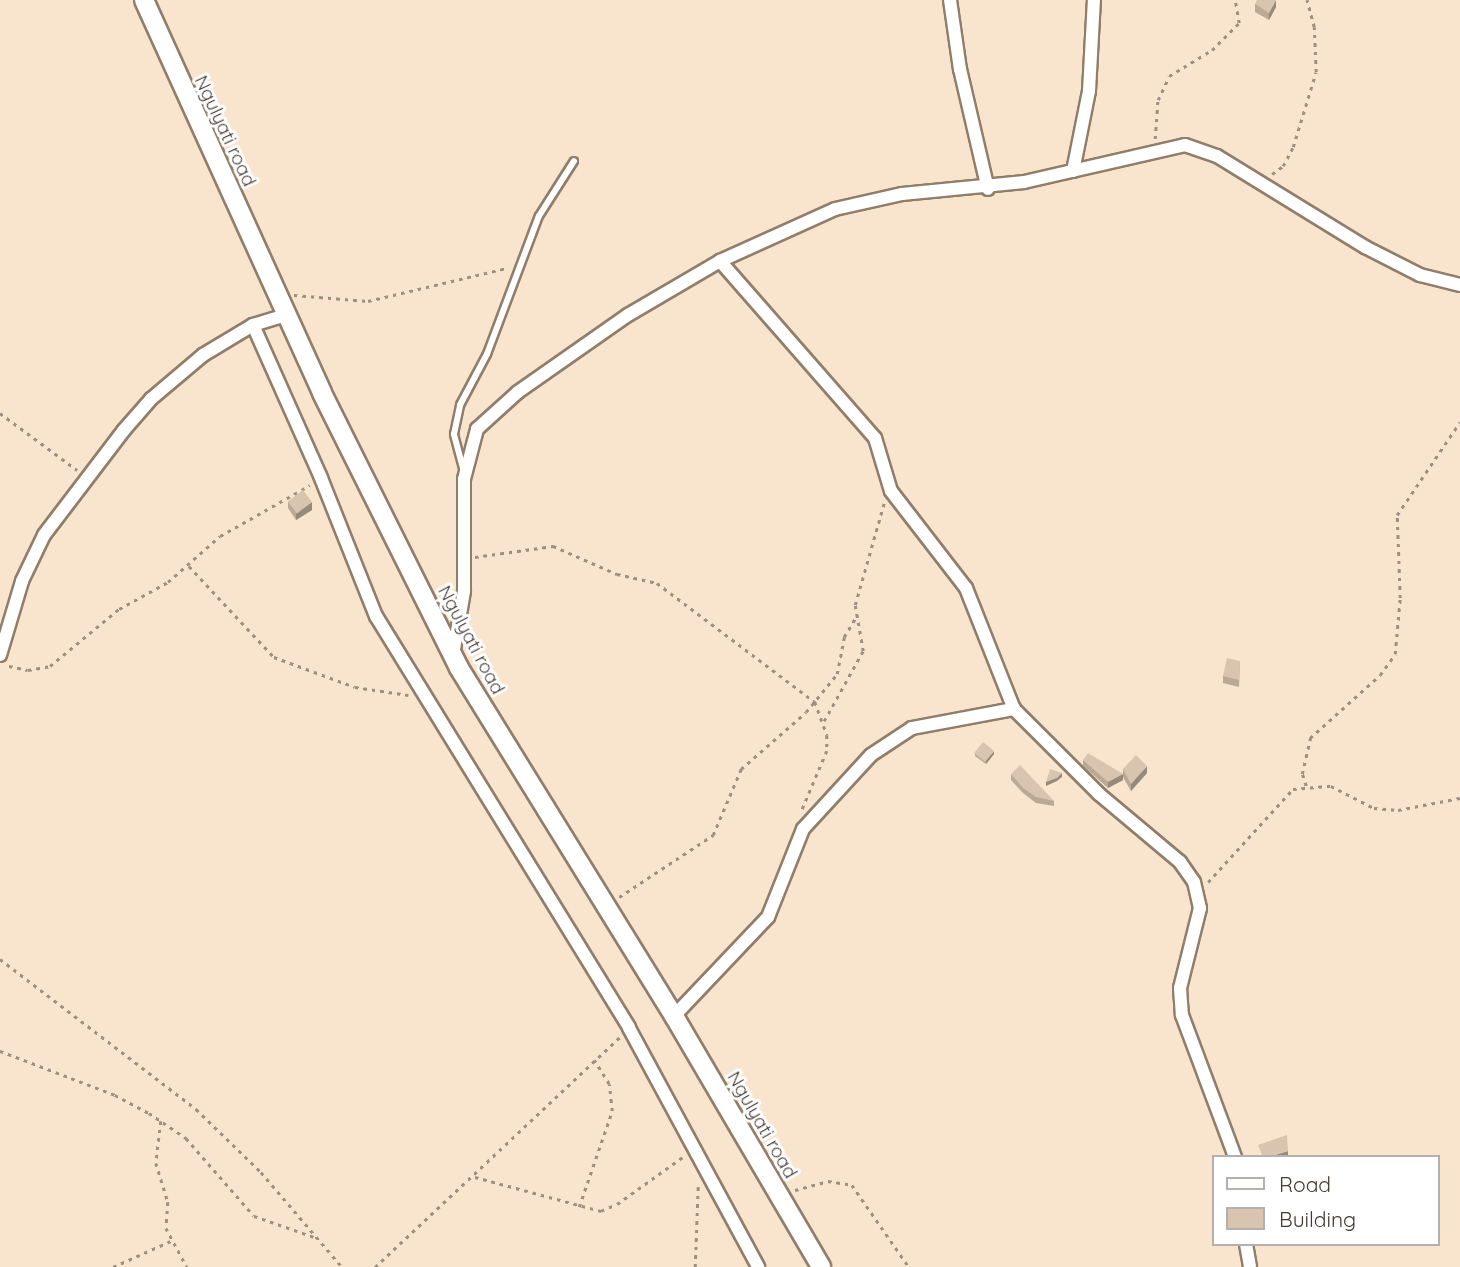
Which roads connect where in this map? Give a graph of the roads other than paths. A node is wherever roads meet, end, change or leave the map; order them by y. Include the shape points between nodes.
1 (144, 0) edge
2 (950, 0) edge
3 (1094, 0) edge
4 (575, 161) dead end
5 (1073, 171) junction
6 (988, 188) junction
7 (720, 261) junction
8 (1460, 285) edge
9 (288, 314) junction
10 (253, 325) junction
11 (465, 476) junction
12 (0, 655) edge
13 (453, 656) junction
14 (1014, 709) junction
15 (674, 1016) junction
16 (1234, 1155) edge
17 (1246, 1246) edge
18 (758, 1267) edge
19 (821, 1267) edge
20 (1250, 1267) edge

1 - 9 main road, Ngulyati road
2 - 6 street via 960,69
3 - 5 street via 1090,91
4 - 11 lane via 539,216 487,354 460,405 455,452
5 - 6 street
5 - 8 street via 1155,150 1199,147 1419,275
6 - 7 street via 902,194 835,209
7 - 11 street via 628,315 489,416 470,443
7 - 14 street via 875,438 889,486 965,588
9 - 10 street
9 - 13 main road, Ngulyati road via 322,393
10 - 12 street via 203,355 158,393 44,535 22,581
10 - 18 street via 321,478 362,591 629,1028
11 - 13 street via 462,611
13 - 15 main road, Ngulyati road
14 - 15 street via 912,728 888,741 803,829 768,917
14 - 16 street via 1098,794 1180,862 1200,893 1180,988 1182,1015
15 - 19 main road, Ngulyati road
17 - 20 street

